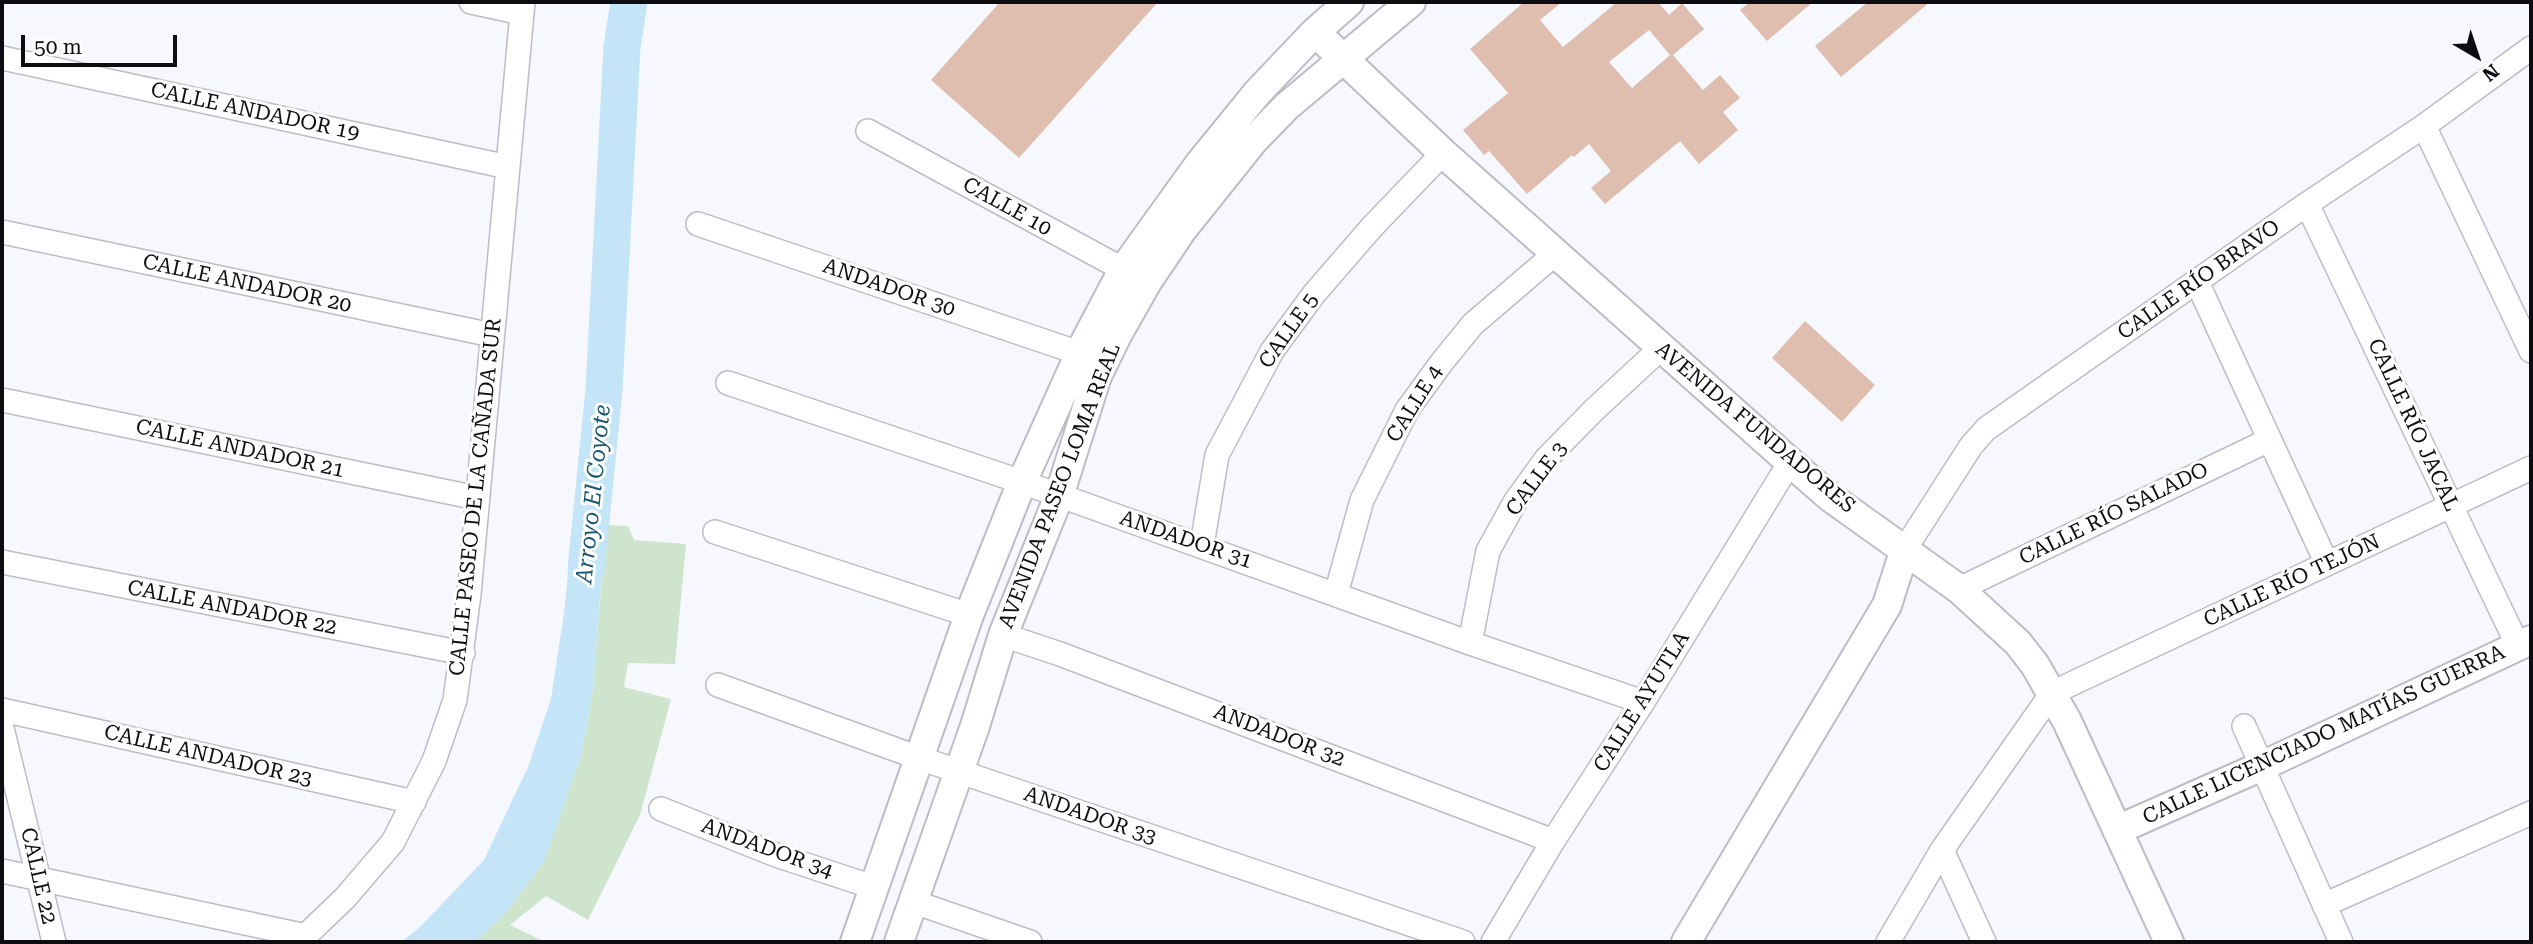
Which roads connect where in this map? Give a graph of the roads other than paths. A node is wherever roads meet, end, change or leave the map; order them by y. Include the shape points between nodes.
1 (471, 2) edge
2 (1349, 2) edge
3 (1411, 2) edge
4 (522, 7) edge
5 (1315, 32) junction
6 (2531, 48) edge
7 (2, 58) edge
8 (1344, 60) junction
9 (2424, 126) junction
10 (868, 131) dead end
11 (1443, 153) junction
12 (508, 167) junction
13 (2307, 204) junction
14 (1172, 223) junction
15 (698, 224) dead end
16 (2, 232) edge
17 (1556, 253) junction
18 (1135, 276) junction
19 (2197, 282) junction
20 (492, 335) junction
21 (1661, 348) junction
22 (2531, 351) edge
23 (1079, 353) junction
24 (728, 383) dead end
25 (2, 400) edge
26 (2269, 440) junction
27 (1790, 462) junction
28 (2531, 468) edge
29 (1022, 482) junction
30 (1059, 496) junction
31 (477, 498) junction
32 (2452, 507) junction
33 (715, 532) dead end
34 (1202, 545) junction
35 (1905, 549) junction
36 (2, 562) edge
37 (2327, 564) junction
38 (1959, 589) junction
39 (1336, 594) junction
40 (969, 615) junction
41 (1003, 635) junction
42 (1470, 643) junction
43 (2524, 643) edge
44 (463, 653) junction
45 (718, 685) dead end
46 (2052, 693) junction
47 (1643, 702) junction
48 (2, 710) edge
49 (2244, 726) dead end
50 (2, 732) edge
51 (919, 758) junction
52 (2262, 766) junction
53 (958, 771) junction
54 (414, 802) junction
55 (661, 810) dead end
56 (2531, 813) edge
57 (2117, 830) junction
58 (1553, 841) junction
59 (1942, 850) junction
60 (2, 871) edge
61 (39, 877) junction
62 (873, 887) junction
63 (914, 901) junction
64 (2324, 905) junction
65 (303, 939) edge
66 (54, 942) edge
67 (855, 942) edge
68 (899, 942) edge
69 (1030, 942) edge
70 (1463, 942) edge
71 (1493, 942) edge
72 (1686, 942) edge
73 (1888, 942) edge
74 (1984, 942) edge
75 (2169, 942) edge
76 (2340, 942) edge

1 - 4 street
2 - 5 street, AVENIDA PASEO LOMA REAL
3 - 8 street, AVENIDA PASEO LOMA REAL
4 - 12 street, CALLE PASEO DE LA CAÑADA SUR
5 - 8 street, AVENIDA FUNDADORES
5 - 14 street, AVENIDA PASEO LOMA REAL via 1200,163
6 - 9 street, CALLE RÍO BRAVO
7 - 12 street, CALLE ANDADOR 19
8 - 11 street, AVENIDA FUNDADORES
8 - 14 street, AVENIDA PASEO LOMA REAL via 1286,107
9 - 13 street, CALLE RÍO BRAVO
9 - 22 street
10 - 18 street, CALLE 10
11 - 17 street, AVENIDA FUNDADORES
11 - 34 street, CALLE 5 via 1372,227 1272,351 1217,455
12 - 20 street, CALLE PASEO DE LA CAÑADA SUR
13 - 19 street, CALLE RÍO BRAVO
13 - 32 street, CALLE RÍO JACAL
14 - 18 street, AVENIDA PASEO LOMA REAL
15 - 23 street, ANDADOR 30
16 - 20 street, CALLE ANDADOR 20
17 - 21 street, AVENIDA FUNDADORES
17 - 39 street, CALLE 4 via 1473,324 1407,410 1362,500
18 - 23 street, AVENIDA PASEO LOMA REAL
18 - 30 street, AVENIDA PASEO LOMA REAL
19 - 26 street
19 - 35 street, CALLE RÍO BRAVO via 1986,429
20 - 31 street, CALLE PASEO DE LA CAÑADA SUR
21 - 27 street, AVENIDA FUNDADORES
21 - 42 street, CALLE 3 via 1546,459 1516,502 1488,551
23 - 29 street, AVENIDA PASEO LOMA REAL
24 - 29 street, ANDADOR 31
25 - 31 street, CALLE ANDADOR 21
26 - 37 street
26 - 38 street, CALLE RÍO SALADO
27 - 35 street, AVENIDA FUNDADORES via 1830,497
27 - 47 street, CALLE AYUTLA
28 - 32 street, CALLE RÍO TEJÓN
29 - 30 street, ANDADOR 31
29 - 40 street, AVENIDA PASEO LOMA REAL
30 - 34 street, ANDADOR 31
30 - 41 street, AVENIDA PASEO LOMA REAL
31 - 44 street, CALLE PASEO DE LA CAÑADA SUR
32 - 37 street, CALLE RÍO TEJÓN
32 - 43 street, CALLE RÍO JACAL
33 - 40 street
34 - 39 street, ANDADOR 31
35 - 38 street, AVENIDA FUNDADORES
35 - 72 street via 1887,605
36 - 44 street, CALLE ANDADOR 22
37 - 46 street, CALLE RÍO TEJÓN
38 - 46 street, AVENIDA FUNDADORES via 2018,643
39 - 42 street, ANDADOR 31
40 - 51 street, AVENIDA PASEO LOMA REAL
41 - 53 street, AVENIDA PASEO LOMA REAL
41 - 58 street, ANDADOR 32
42 - 47 street, ANDADOR 31
43 - 52 street, CALLE LICENCIADO MATÍAS GUERRA
44 - 54 street, CALLE PASEO DE LA CAÑADA SUR via 456,700
45 - 51 street, ANDADOR 33
46 - 57 street, AVENIDA FUNDADORES
46 - 59 street
47 - 58 street, CALLE AYUTLA
48 - 54 street, CALLE ANDADOR 23
49 - 52 street
50 - 61 street, CALLE 22
51 - 53 street, ANDADOR 33
51 - 62 street, AVENIDA PASEO LOMA REAL
52 - 57 street, CALLE LICENCIADO MATÍAS GUERRA
52 - 64 street
53 - 63 street, AVENIDA PASEO LOMA REAL
53 - 70 street, ANDADOR 33
54 - 65 street, CALLE PASEO DE LA CAÑADA SUR via 393,842
55 - 62 street, ANDADOR 34
56 - 64 street
57 - 75 street, AVENIDA FUNDADORES
58 - 71 street, CALLE AYUTLA
59 - 73 street
59 - 74 street
60 - 61 street
61 - 65 street
61 - 66 street, CALLE 22
62 - 67 street, AVENIDA PASEO LOMA REAL
63 - 68 street, AVENIDA PASEO LOMA REAL
63 - 69 street
64 - 76 street

